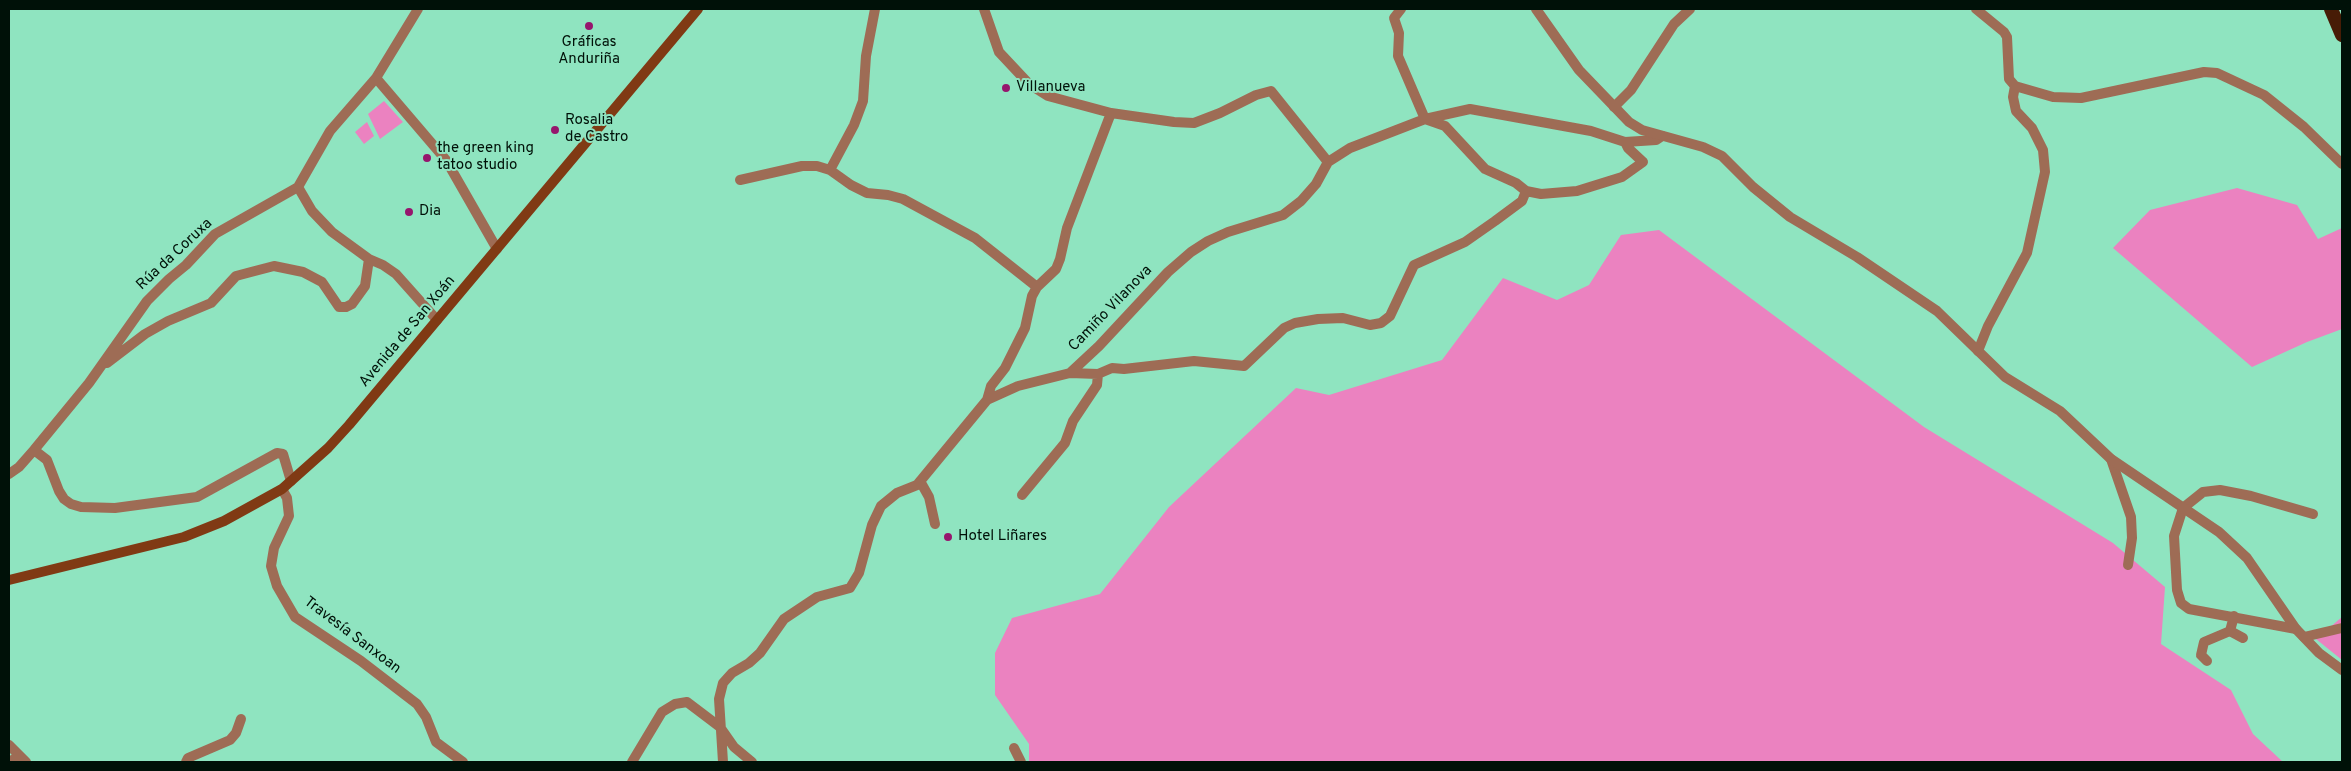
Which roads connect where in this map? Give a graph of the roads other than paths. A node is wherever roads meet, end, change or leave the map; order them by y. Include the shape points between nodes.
1 (418, 9) edge
2 (698, 9) edge
3 (876, 9) edge
4 (984, 9) edge
5 (1401, 9) edge
6 (1536, 9) edge
7 (1690, 9) edge
8 (1976, 9) edge
9 (2332, 9) edge
10 (2342, 35) edge
11 (376, 78) junction
12 (2014, 86) junction
13 (1614, 107) junction
14 (1111, 113) junction
15 (1425, 119) junction
16 (1662, 136) junction
17 (1625, 142) junction
18 (1328, 162) junction
19 (2342, 164) edge
20 (830, 170) junction
21 (740, 180) dead end
22 (298, 187) junction
23 (1526, 191) junction
24 (497, 250) junction
25 (369, 259) junction
26 (1037, 287) junction
27 (437, 320) junction
28 (1978, 351) junction
29 (97, 372) junction
30 (1070, 374) junction
31 (1098, 374) junction
32 (987, 400) junction
33 (34, 450) junction
34 (2111, 459) junction
35 (9, 474) edge
36 (291, 481) junction
37 (920, 481) junction
38 (282, 489) junction
39 (1022, 495) dead end
40 (2184, 508) junction
41 (2312, 514) dead end
42 (935, 524) dead end
43 (2128, 565) dead end
44 (9, 580) edge
45 (2234, 616) junction
46 (2342, 628) edge
47 (2296, 629) junction
48 (2230, 631) junction
49 (2304, 637) junction
50 (2243, 638) dead end
51 (2207, 661) dead end
52 (2342, 670) edge
53 (241, 719) dead end
54 (720, 727) junction
55 (9, 745) edge
56 (1014, 748) dead end
57 (23, 759) edge
58 (9, 762) edge
59 (186, 762) edge
60 (463, 762) edge
61 (632, 762) edge
62 (723, 762) edge
63 (752, 762) edge
64 (1021, 762) edge

1 - 11 street
2 - 24 main road, Avenida de San Xoán
3 - 20 street via 866,56 863,101
4 - 14 street via 999,52 1029,84 1048,96
5 - 15 street via 1394,18 1399,33 1398,56
6 - 13 street via 1579,70
7 - 13 street via 1674,24 1631,90
8 - 12 street via 2007,37 2009,79
9 - 10 highway
11 - 22 street via 330,131
11 - 24 street via 446,160
12 - 19 street via 2053,97 2080,98 2204,72 2217,73 2264,94
12 - 28 street via 2016,110 2032,128 2044,150 2045,172 2027,253
13 - 16 street via 1642,130
14 - 18 street via 1194,122 1271,91
14 - 26 street via 1067,228 1056,269
15 - 17 street via 1470,109 1591,131
15 - 18 street via 1350,148
15 - 23 street via 1445,126 1485,169
16 - 17 street via 1656,140
16 - 28 street via 1703,147 1722,156 1790,217 1937,310
17 - 23 street via 1643,162 1622,177 1559,194
18 - 30 street, Camiño Vilanova via 1316,184 1283,214 1208,240 1191,252
20 - 21 street via 802,166
20 - 26 street via 867,193 903,199 975,238
22 - 25 street via 312,211 332,232
22 - 29 street, Rúa da Coruxa via 215,234 147,301
23 - 31 street via 1522,201 1496,221 1464,242 1414,265 1390,316 1381,323 1370,325 1344,318 1295,323 1284,328 1244,366 1194,361 1124,370 1112,368
24 - 27 main road, Avenida de San Xoán
25 - 27 street via 396,274
25 - 29 street via 365,286 352,304 339,307 322,282 303,272 274,266 236,276 211,303 145,334
26 - 32 street via 1028,308 1025,328 1005,368 991,386
27 - 36 main road, Avenida de San Xoán via 349,425
28 - 34 street via 2005,377 2060,410
29 - 33 street, Rúa da Coruxa
30 - 31 street
30 - 32 street, Camiño Vilanova via 1018,386
31 - 39 street via 1097,385 1073,421 1065,442
32 - 37 street, Camiño Vilanova
33 - 35 street, Rúa da Coruxa
33 - 36 street via 47,460 64,499 81,507 115,508 197,497 277,453 283,454
34 - 40 street
34 - 43 street via 2131,517
36 - 38 main road, Avenida de San Xoán
37 - 42 street
37 - 54 street via 881,506 872,525 860,573 850,588 817,597 784,619 760,653 723,683 718,699
38 - 44 main road, Avenida de San Xoán via 224,521 184,537
38 - 60 street, Travesía Sanxoan via 287,498 289,516 274,548 271,566 285,602 295,617 362,661 417,704 436,742
40 - 41 street via 2203,492 2220,490
40 - 45 street via 2174,536 2177,590 2182,602 2189,609
40 - 47 street via 2219,532 2247,558
45 - 47 street
45 - 48 street
46 - 49 street
47 - 49 street
48 - 50 street
48 - 51 street via 2204,642 2201,655
49 - 52 street
53 - 59 street via 230,740 188,758
54 - 61 street via 687,702 675,704 662,712
54 - 62 street
54 - 63 street via 734,747
55 - 57 street
56 - 64 street
57 - 58 street

